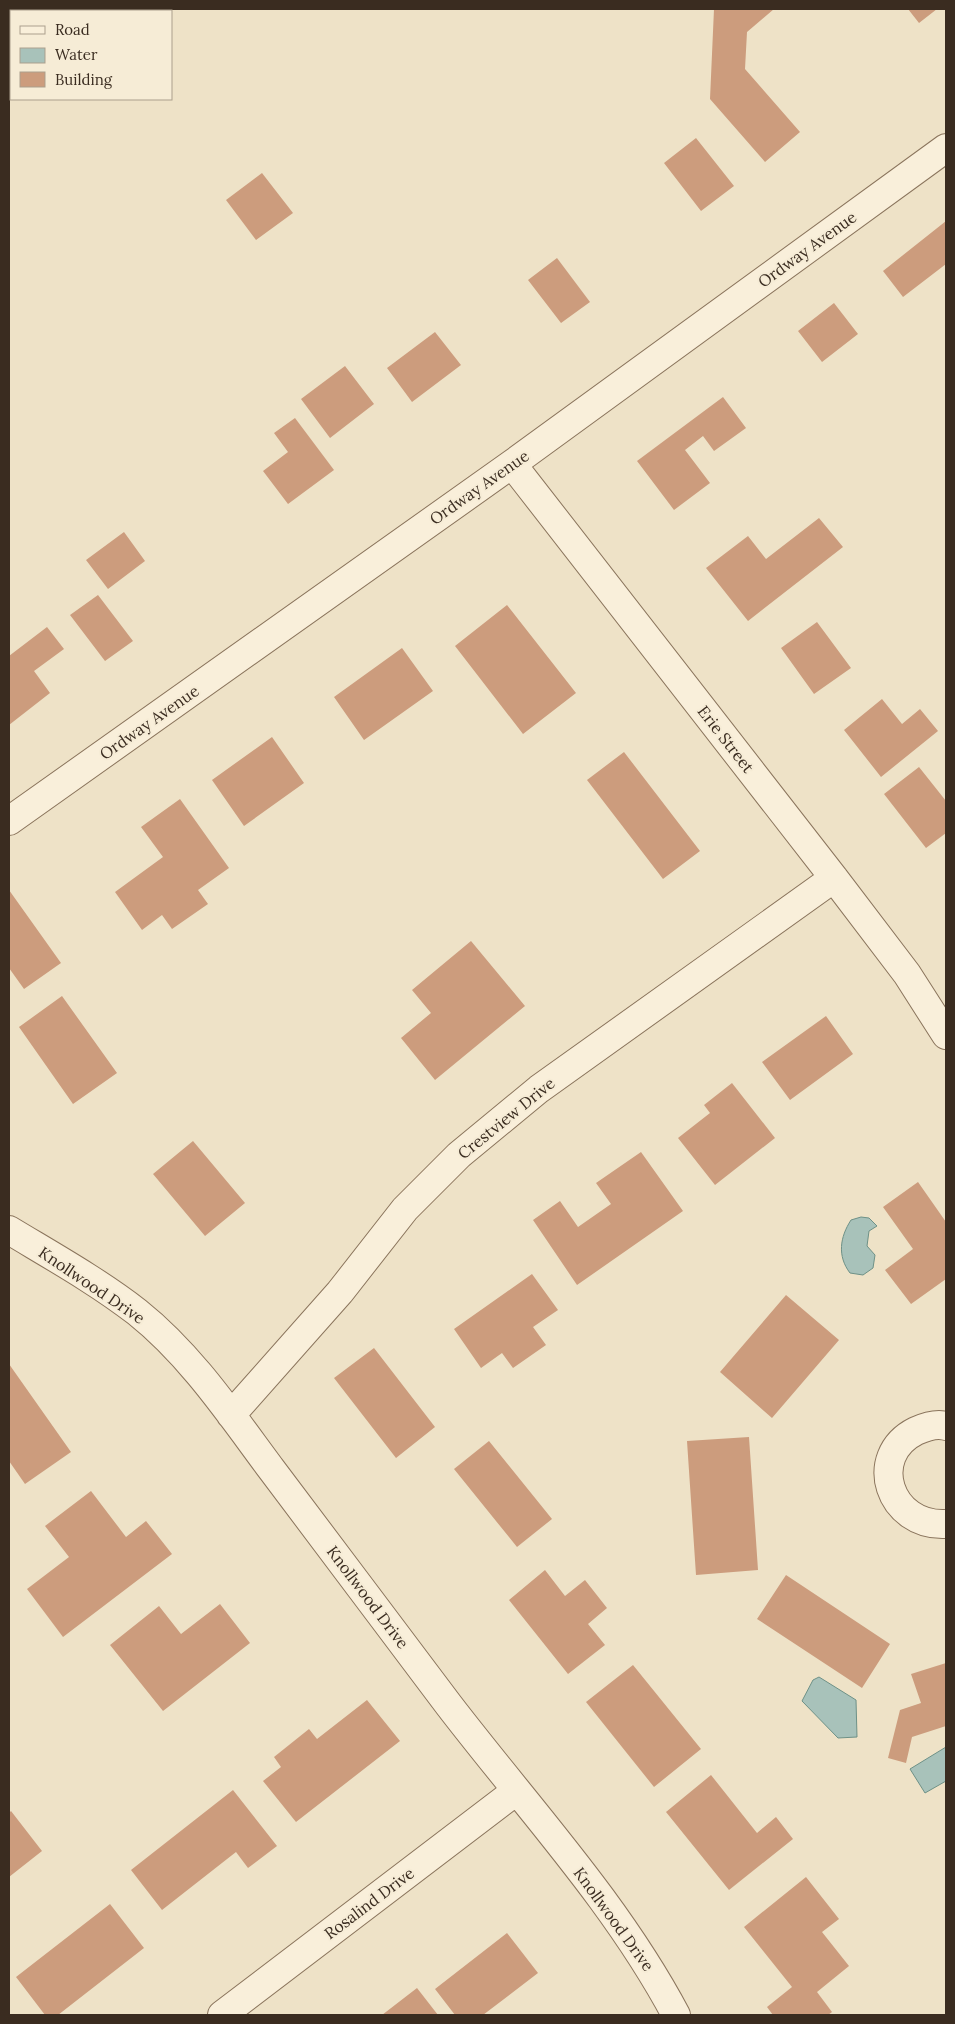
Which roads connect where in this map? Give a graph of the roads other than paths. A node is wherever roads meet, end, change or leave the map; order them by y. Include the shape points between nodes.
1 (946, 148) edge
2 (512, 464) junction
3 (9, 821) edge
4 (834, 878) junction
5 (942, 1020) edge
6 (9, 1230) edge
7 (231, 1415) junction
8 (946, 1426) edge
9 (946, 1524) edge
10 (516, 1791) junction
11 (222, 2015) edge
12 (676, 2015) edge

1 - 2 street, Ordway Avenue
2 - 3 street, Ordway Avenue
2 - 4 street, Erie Street
4 - 5 street, Erie Street
4 - 7 street, Crestview Drive via 538,1089 459,1155 405,1209 340,1292
6 - 7 street, Knollwood Drive via 136,1311 177,1349
7 - 10 street, Knollwood Drive
8 - 9 street via 925,1427 910,1434 898,1446 888,1477 901,1508 913,1518 928,1524
10 - 11 street, Rosalind Drive
10 - 12 street, Knollwood Drive via 592,1885 652,1970

